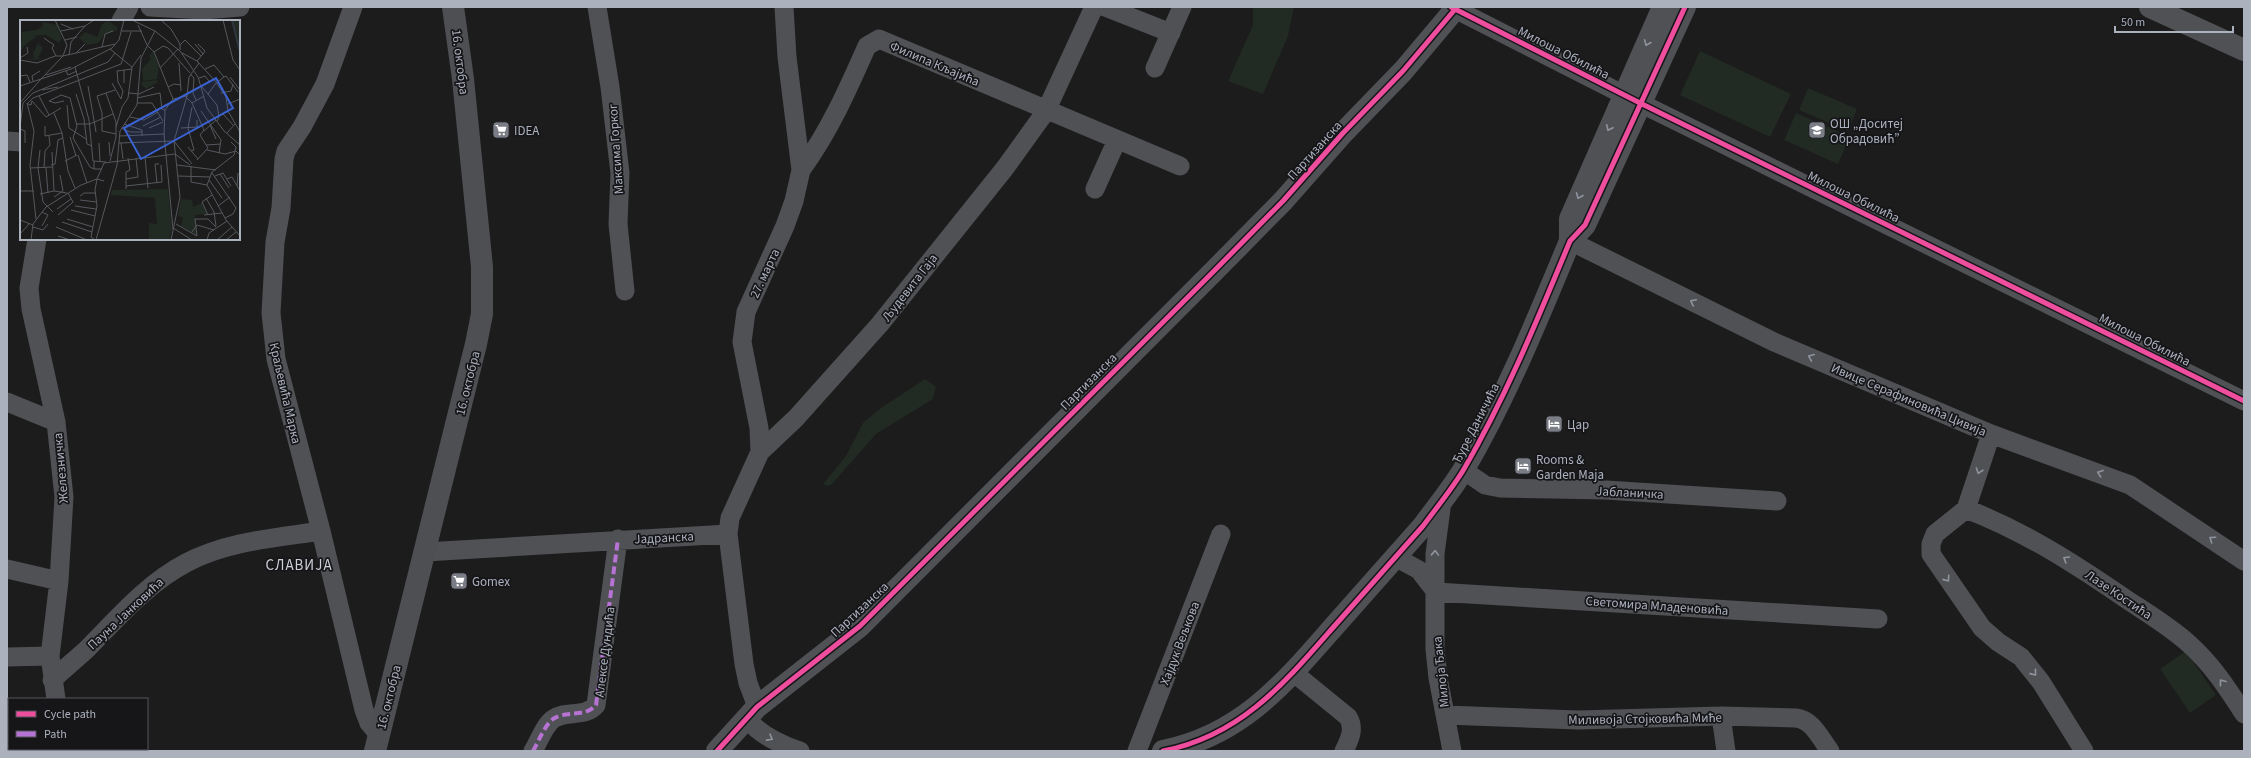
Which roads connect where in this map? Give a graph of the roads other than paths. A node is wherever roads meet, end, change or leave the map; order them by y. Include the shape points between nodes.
1 (129, 7) edge
2 (150, 7) edge
3 (240, 7) edge
4 (353, 7) edge
5 (453, 7) edge
6 (597, 7) edge
7 (784, 7) edge
8 (1094, 7) edge
9 (1105, 7) edge
10 (1182, 7) edge
11 (1663, 7) edge
12 (1685, 7) edge
13 (1454, 8) edge
14 (2154, 8) edge
15 (122, 20) edge
16 (1171, 33) junction
17 (2244, 50) edge
18 (1155, 68) dead end
19 (1632, 99) junction
20 (1046, 111) junction
21 (1117, 140) junction
22 (7, 141) edge
23 (20, 142) edge
24 (1180, 166) dead end
25 (801, 170) junction
26 (1095, 189) dead end
27 (37, 240) edge
28 (1570, 241) junction
29 (625, 292) dead end
30 (2244, 401) edge
31 (7, 402) edge
32 (56, 422) junction
33 (1991, 434) junction
34 (760, 452) junction
35 (1463, 470) junction
36 (1442, 501) junction
37 (1777, 501) dead end
38 (1966, 508) junction
39 (321, 531) junction
40 (728, 534) junction
41 (1221, 534) dead end
42 (618, 539) junction
43 (425, 552) junction
44 (1395, 557) junction
45 (2244, 561) edge
46 (7, 569) edge
47 (59, 581) junction
48 (1436, 592) junction
49 (1878, 619) dead end
50 (50, 656) junction
51 (7, 657) edge
52 (1294, 673) junction
53 (52, 680) junction
54 (56, 698) edge
55 (751, 712) junction
56 (2244, 714) edge
57 (1444, 716) junction
58 (1721, 716) junction
59 (377, 743) edge
60 (533, 751) edge
61 (717, 751) edge
62 (800, 751) edge
63 (1137, 751) edge
64 (1163, 751) edge
65 (1344, 751) edge
66 (1452, 751) edge
67 (1726, 751) edge
68 (1830, 751) edge
69 (2084, 751) edge

1 - 15 street
2 - 3 street via 204,10
4 - 39 street, Краљевића Марка via 325,84 286,151 273,274 271,313 276,359
5 - 43 main road, 16. октобра via 463,79 483,288 476,344
6 - 29 street, Максима Горког via 620,173 618,224
7 - 25 street, 27. марта via 787,57
8 - 20 street, Људевита Гаја
9 - 16 street
10 - 16 street
11 -> 19 street, Ђуре Даничића
12 - 19 street, Ђуре Даничића
13 - 19 street, Милоша Обилића
13 - 55 street, Партизанска via 1403,71 1343,133 1283,201 860,626
14 - 17 street
16 - 18 street
19 - 28 street, Ђуре Даничића via 1570,219
19 - 30 street, Милоша Обилића
20 - 21 street
20 - 25 street, Филипа Кљајића via 879,39 867,46 829,127
20 - 34 street, Људевита Гаја via 978,204 880,324 796,418
21 - 24 street
21 - 26 street
22 - 23 street
25 - 34 street, 27. марта via 785,226 749,305 743,329 745,365 759,428
27 - 32 street, Железничка via 29,288 31,309
33 -> 28 street, Ивице Серафиновића Цивија via 1774,342
28 - 35 street, Ђуре Даничића via 1512,375
31 - 32 street
32 - 47 street, Железничка via 64,497
33 -> 38 street
45 -> 33 street, Ивице Серафиновића Цивија via 2130,485
34 - 40 street, 27. марта via 730,518
35 - 36 street, Ђуре Даничића
35 - 37 street, Јабланичка via 1485,485 1500,488 1606,490
36 - 44 street, Ђуре Даничића
48 -> 36 street, Милоја Ђака via 1435,554
56 -> 38 street, Лазе Костића via 2208,663 2188,642 2089,573 2032,539
38 -> 69 street via 1935,534 1931,554 1982,628 2021,657 2041,682
39 - 53 street, Пауна Јанковића via 231,545 187,562 166,574 139,596
39 - 59 street, Краљевића Марка via 364,710
40 - 42 street, Јадранска
40 - 55 street
41 - 63 street, Хајдук Вељкова
42 - 43 street, Јадранска
42 - 60 street, Алексе Дундића via 596,705 592,710 554,719 547,726
43 - 59 main road, 16. октобра
44 - 48 street via 1419,570
44 - 52 street, Ђуре Даничића
46 - 47 street
47 - 50 street, Железничка
48 - 49 street, Светомира Младеновића
48 - 57 street, Милоја Ђака via 1438,678
50 - 51 street
50 - 53 street, Железничка
52 - 64 street, Ђуре Даничића via 1254,710 1222,730 1192,744
52 - 65 street via 1348,717 1352,731
53 - 54 street, Железничка
55 - 61 street, Партизанска
55 -> 62 street via 756,729 773,740
57 - 58 street, Миливоја Стојковића Миће via 1578,720
57 - 66 street, Милоја Ђака
58 - 67 street
58 - 68 street, Миливоја Стојковића Миће via 1803,719 1812,726

